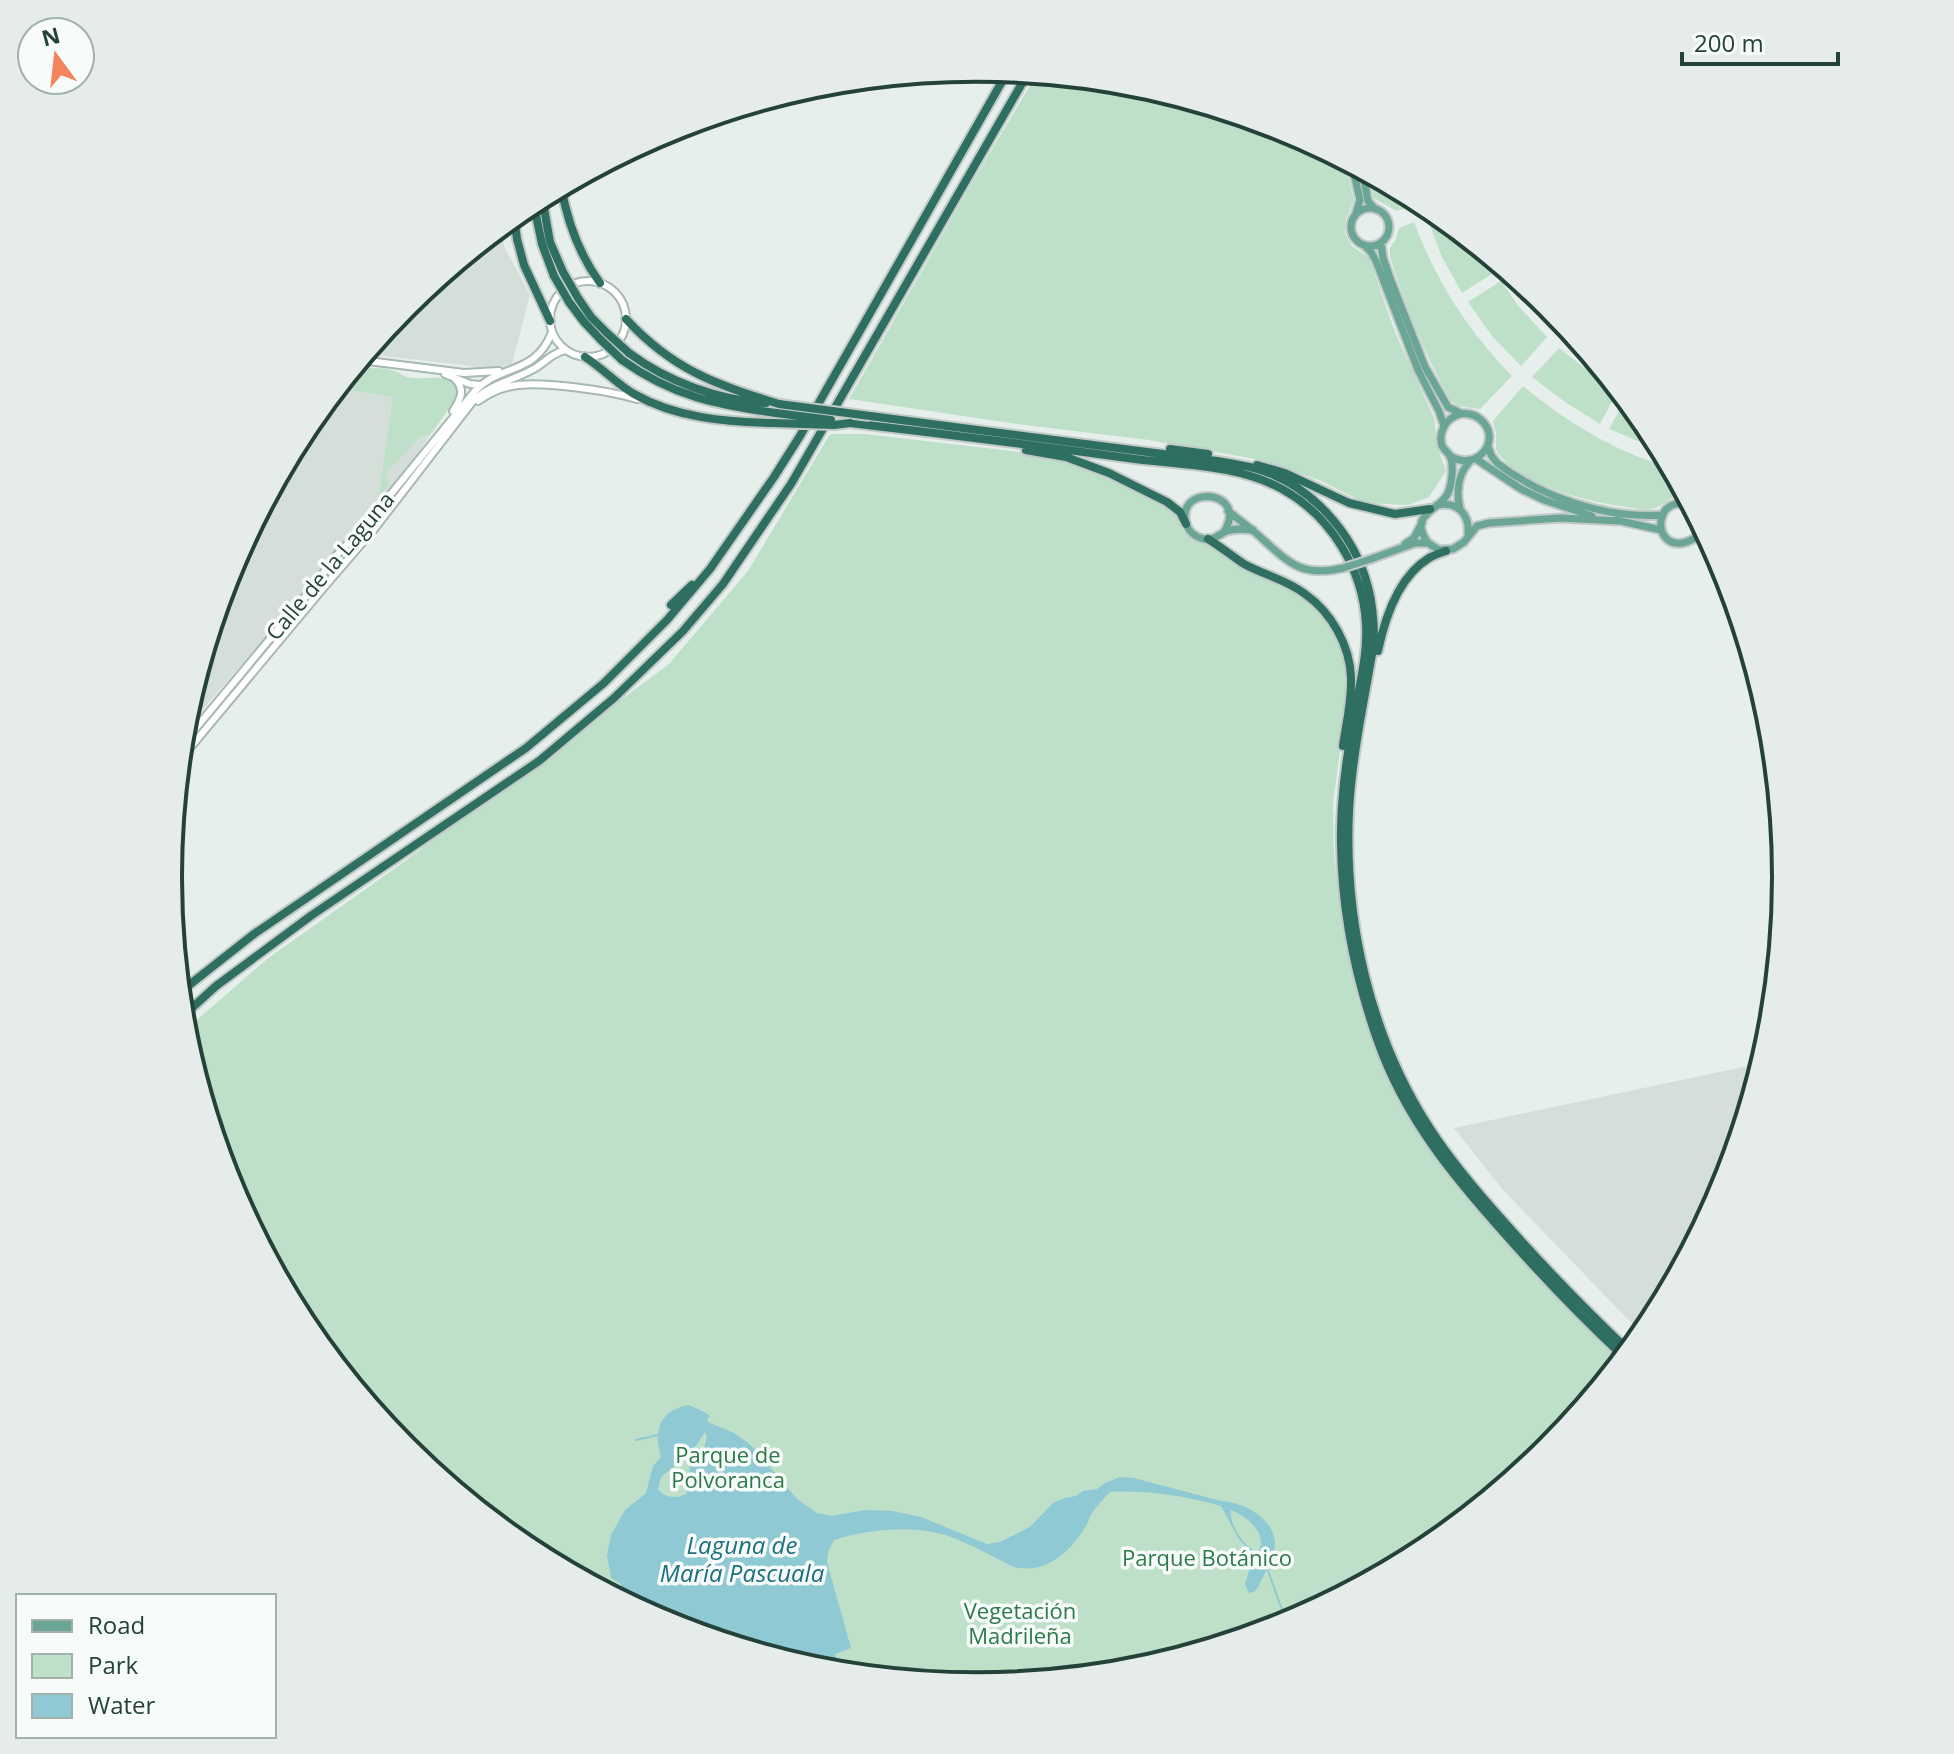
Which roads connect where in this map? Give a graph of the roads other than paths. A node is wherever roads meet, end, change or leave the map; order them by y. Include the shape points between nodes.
1 (1001, 83) edge
2 (1022, 84) edge
3 (1355, 178) edge
4 (1365, 184) edge
5 (564, 198) edge
6 (1375, 209) junction
7 (544, 210) edge
8 (536, 215) edge
9 (1355, 215) junction
10 (516, 230) edge
11 (1381, 243) junction
12 (1364, 245) junction
13 (558, 274) junction
14 (600, 283) junction
15 (626, 319) junction
16 (550, 321) junction
17 (552, 332) junction
18 (565, 350) junction
19 (585, 357) junction
20 (372, 362) edge
21 (525, 364) junction
22 (438, 370) junction
23 (522, 374) junction
24 (453, 376) junction
25 (480, 385) junction
26 (661, 406) junction
27 (778, 408) junction
28 (1462, 414) junction
29 (461, 418) junction
30 (870, 421) junction
31 (850, 423) junction
32 (1444, 426) junction
33 (443, 428) junction
34 (994, 431) junction
35 (943, 435) junction
36 (1488, 446) junction
37 (1450, 456) junction
38 (1473, 460) junction
39 (1678, 504) edge
40 (1432, 508) junction
41 (1460, 509) junction
42 (1228, 511) junction
43 (1662, 515) junction
44 (1620, 521) junction
45 (1422, 523) junction
46 (1186, 524) junction
47 (1253, 530) junction
48 (1661, 530) junction
49 (1224, 532) junction
50 (1467, 536) junction
51 (1695, 537) edge
52 (1208, 539) junction
53 (1428, 543) junction
54 (1400, 548) junction
55 (1446, 551) junction
56 (705, 575) junction
57 (671, 605) dead end
58 (1362, 718) junction
59 (196, 728) edge
60 (194, 743) edge
61 (375, 845) dead end
62 (346, 871) junction
63 (1343, 887) junction
64 (290, 939) dead end
65 (252, 960) junction
66 (190, 985) edge
67 (193, 1007) edge
68 (1621, 1343) edge
69 (1616, 1350) edge

1 - 56 highway via 800,436
2 - 65 highway via 791,484 723,584 683,631 539,761
3 - 9 main road via 1360,200
4 - 6 main road
5 - 14 highway via 576,241
6 - 9 main road
6 - 11 main road via 1389,223
7 - 13 highway
8 - 13 highway via 542,244
9 - 12 main road via 1352,233
10 - 16 highway via 524,265
11 - 12 main road
11 - 28 main road via 1425,367 1448,407
12 - 32 main road via 1376,261
13 - 27 highway, bridge via 584,322 626,357 695,388
14 - 15 street via 618,295
14 - 16 street via 585,281 559,294
15 - 19 street via 609,351
15 - 27 highway via 651,345 691,372
16 - 17 street
17 - 18 street
17 - 21 street via 541,353
18 - 19 street
18 - 23 street
19 - 26 highway via 634,394
20 - 22 street
21 - 22 street via 486,373
21 - 25 street
22 - 24 street
23 - 25 street
23 - 29 street via 482,393
24 - 25 street
24 - 33 street via 461,394
25 - 33 street, Calle de la Laguna
26 - 29 street via 577,388 527,384 490,394
26 - 31 highway, bridge via 710,419
27 - 30 highway, bridge
27 - 31 highway, bridge
28 - 32 main road
28 - 36 main road via 1482,421
29 - 60 street, Calle de la Laguna
30 - 31 highway
30 - 34 highway
30 - 35 highway
32 - 37 main road via 1442,445
33 - 59 street, Calle de la Laguna
34 - 40 highway via 1196,452 1285,473 1382,512
34 - 58 highway via 1243,466 1285,481 1313,500 1353,548 1371,599 1374,642
35 - 46 highway via 1085,463 1167,502
35 - 63 highway via 1245,474 1285,490 1328,527 1356,575 1366,622 1342,800
36 - 38 main road
36 - 43 main road via 1497,463 1547,493 1592,508
37 - 38 main road
37 - 40 main road via 1448,493
38 - 41 main road via 1463,468 1457,490
38 - 44 main road via 1544,500
39 - 43 main road
40 - 41 main road via 1448,504
40 - 45 main road
41 - 50 main road via 1469,524
42 - 46 main road via 1214,496 1200,496 1186,511
42 - 47 main road
42 - 49 main road
43 - 48 main road
44 - 48 main road
44 - 50 main road via 1489,523
45 - 53 main road
45 - 54 main road
46 - 52 main road via 1195,536
47 - 49 main road
47 - 54 main road, bridge via 1286,560 1326,572
48 - 51 main road via 1679,544
49 - 52 main road
50 - 55 main road
52 - 63 highway via 1305,594 1340,635 1351,678 1337,799
53 - 54 main road
53 - 55 main road
55 - 58 highway via 1411,574 1394,600
56 - 57 highway
56 - 62 highway via 604,683 526,748
58 - 68 highway via 1352,776 1350,876 1363,963 1386,1041 1450,1158 1535,1257
61 - 62 highway
62 - 66 highway
63 - 69 highway via 1350,937 1379,1045 1420,1129 1521,1252
64 - 65 highway
65 - 67 highway

